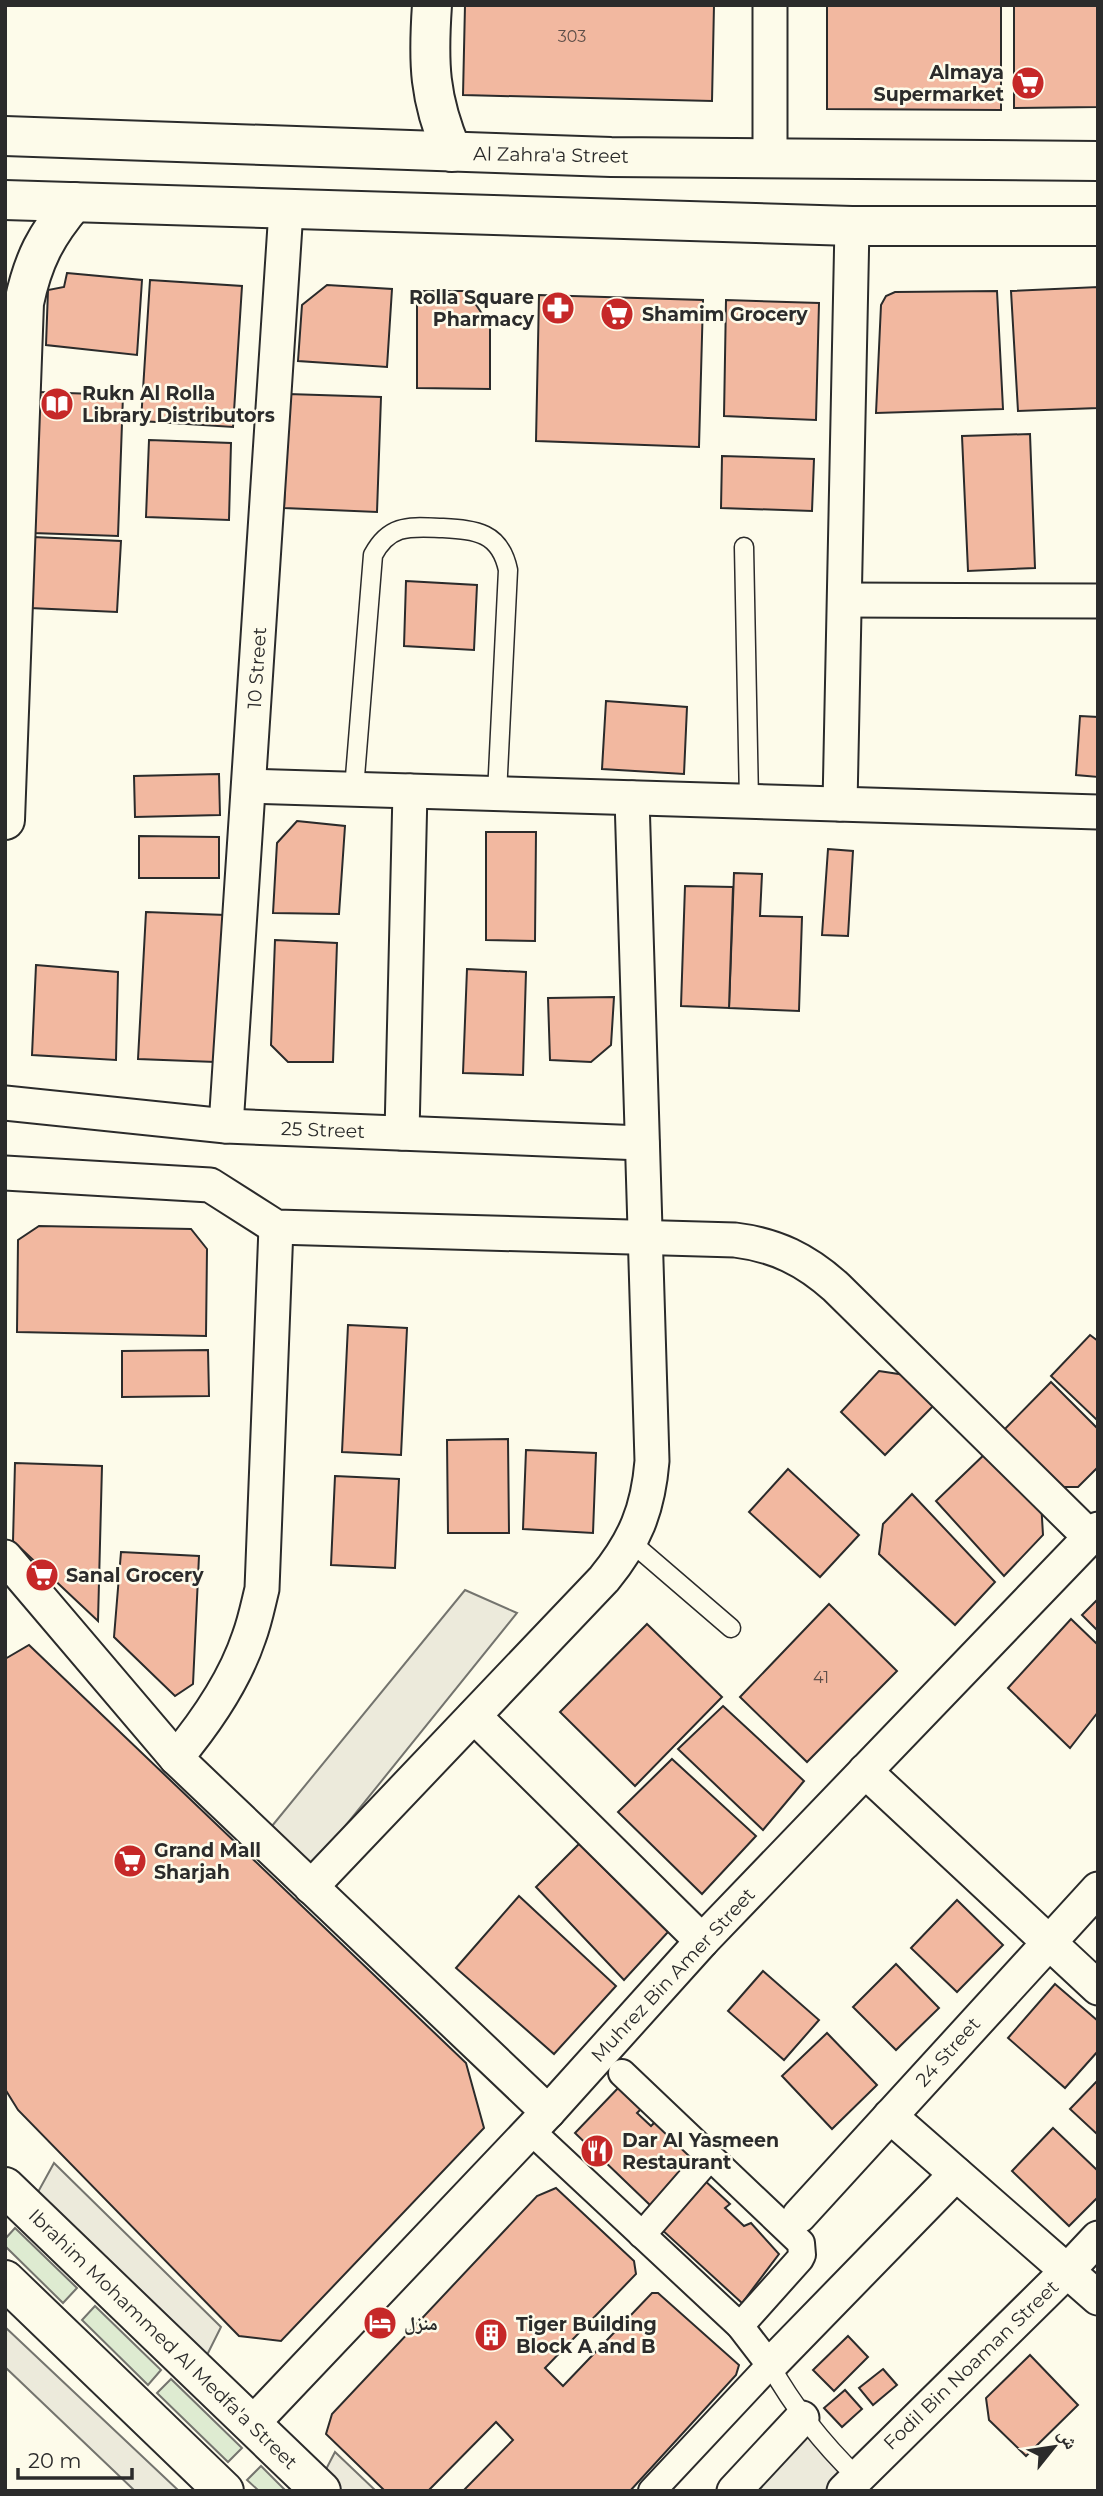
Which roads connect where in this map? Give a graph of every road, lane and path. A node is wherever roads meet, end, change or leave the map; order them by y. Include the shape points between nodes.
1 (432, 5) edge
2 (769, 5) edge
3 (5, 135) edge
4 (96, 140) junction
5 (452, 152) junction
6 (5, 159) edge
7 (770, 160) junction
8 (1098, 161) edge
9 (5, 200) edge
10 (74, 202) junction
11 (286, 210) junction
12 (852, 226) junction
13 (1098, 226) edge
14 (744, 547) dead end
15 (845, 600) junction
16 (1098, 601) edge
17 (8, 654) edge
18 (249, 786) junction
19 (354, 789) junction
20 (410, 791) junction
21 (497, 794) junction
22 (632, 798) junction
23 (749, 802) junction
24 (840, 804) junction
25 (1098, 812) edge
26 (5, 820) edge
27 (5, 1103) edge
28 (226, 1126) junction
29 (402, 1133) junction
30 (642, 1143) junction
31 (5, 1173) edge
32 (276, 1227) junction
33 (645, 1236) junction
34 (1094, 1533) edge
35 (631, 1542) junction
36 (5, 1557) edge
37 (732, 1628) dead end
38 (474, 1716) junction
39 (176, 1758) junction
40 (865, 1771) junction
41 (311, 1887) junction
42 (1098, 1889) edge
43 (702, 1941) junction
44 (1048, 1942) junction
45 (1098, 1988) edge
46 (622, 2073) dead end
47 (890, 2116) junction
48 (539, 2121) junction
49 (710, 2157) junction
50 (956, 2174) junction
51 (5, 2187) edge
52 (799, 2216) dead end
53 (642, 2235) junction
54 (1098, 2238) edge
55 (1067, 2271) junction
56 (5, 2280) edge
57 (1098, 2298) edge
58 (740, 2326) junction
59 (770, 2365) junction
60 (802, 2418) junction
61 (252, 2424) junction
62 (851, 2484) edge
63 (224, 2491) edge
64 (321, 2491) edge
65 (652, 2491) edge
66 (734, 2491) edge

1 - 5 main road via 432,94
2 - 7 street
3 - 4 main road, Al Zahra'a Street
4 - 5 main road, Al Zahra'a Street
4 - 6 main road via 49,155
5 - 7 main road, Al Zahra'a Street
7 - 8 main road, Al Zahra'a Street
9 - 10 main road
10 - 11 main road
10 - 17 main road via 40,250 24,303
11 - 12 main road
11 - 18 street, 10 Street
12 - 13 main road
12 - 15 street
14 - 23 lane
15 - 16 street
15 - 24 street
17 - 26 main road
18 - 19 street
18 - 28 street, 10 Street
19 - 20 street
19 - 21 lane via 373,555 387,536 408,527 472,530 492,540 506,559
20 - 21 street
20 - 29 street
21 - 22 street
22 - 23 street
22 - 30 street
23 - 24 street
24 - 25 street
27 - 28 street, 25 Street
28 - 29 street, 25 Street
29 - 30 street, 25 Street
30 - 33 street
31 - 32 street via 210,1185
32 - 33 street
32 - 39 street via 262,1589 249,1638 229,1684
33 - 34 street via 758,1243 800,1259
33 - 35 street via 652,1461 650,1489
34 - 40 street, Muhrez Bin Amer Street
35 - 37 lane
35 - 38 street via 604,1579
36 - 39 street
38 - 41 street
38 - 43 street
39 - 41 street
40 - 43 street, Muhrez Bin Amer Street
40 - 44 street
41 - 48 street
42 - 44 street, 24 Street
43 - 48 street, Muhrez Bin Amer Street
44 - 45 street
44 - 47 street, 24 Street
46 - 49 street
47 - 50 street
47 - 52 street, 24 Street
48 - 53 street
48 - 61 street, Muhrez Bin Amer Street
49 - 53 street
49 - 58 street via 803,2249 800,2259
50 - 55 street
50 - 59 street
51 - 61 main road, Ibrahim Mohammed Al Medfa'a Street
53 - 58 street
54 - 55 street, Fodil Bin Noaman Street
55 - 57 street
55 - 62 street, Fodil Bin Noaman Street
56 - 63 main road
58 - 59 street
59 - 60 lane
59 - 65 street
60 - 62 lane
60 - 66 street
61 - 64 main road, Ibrahim Mohammed Al Medfa'a Street

